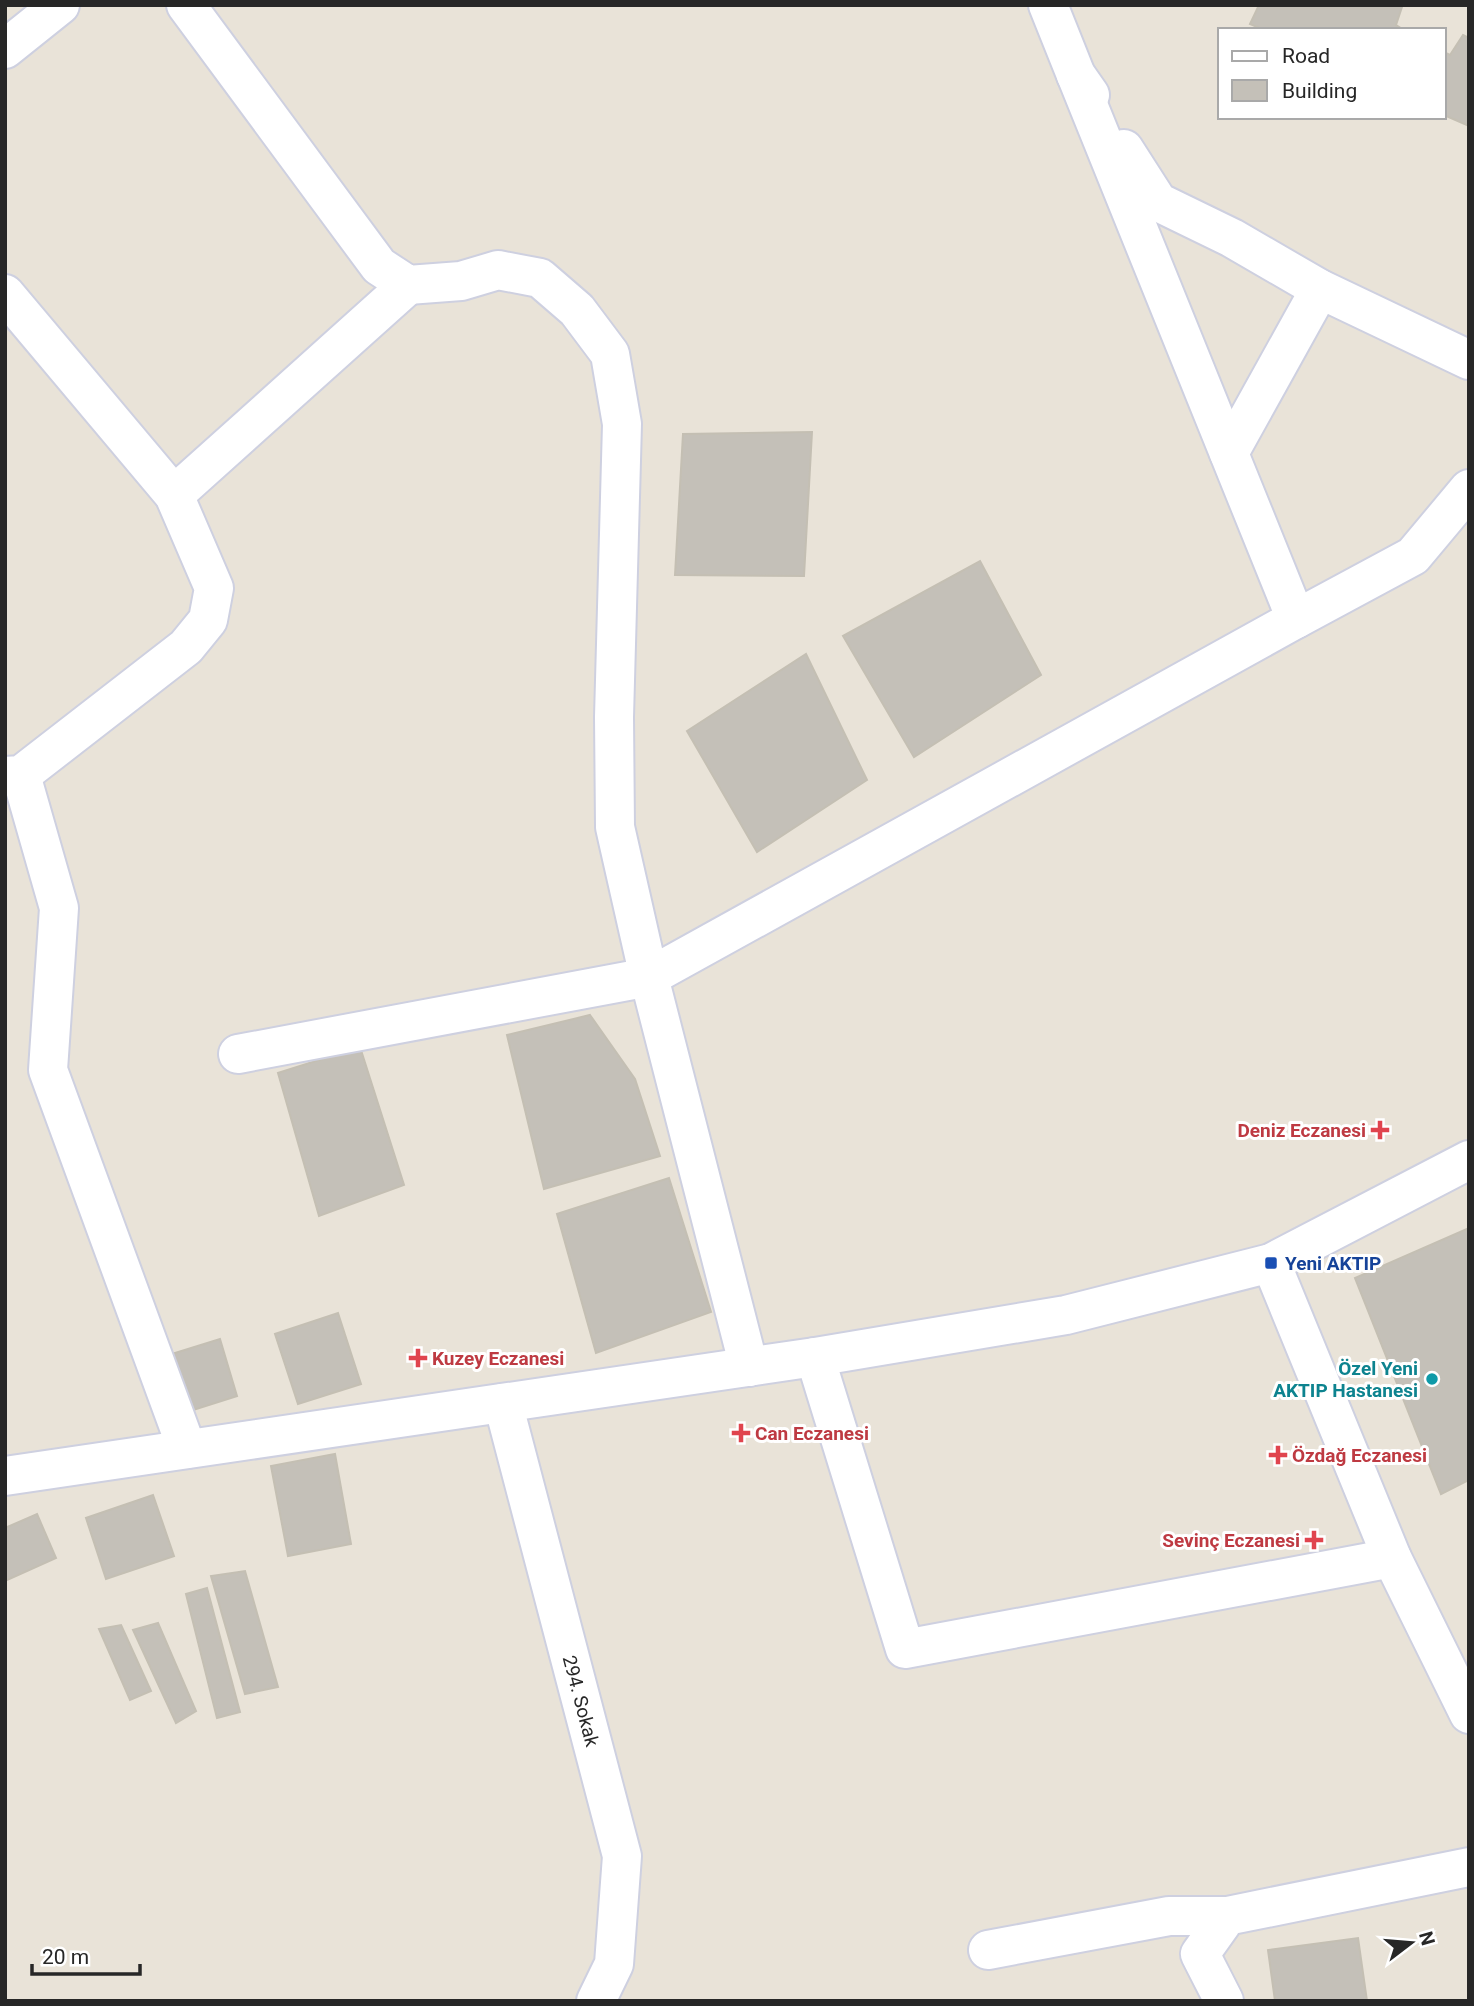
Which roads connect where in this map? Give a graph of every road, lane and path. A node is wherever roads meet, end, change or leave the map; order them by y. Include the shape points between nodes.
1 (60, 5) edge
2 (186, 5) edge
3 (1048, 5) edge
4 (5, 49) edge
5 (1076, 75) junction
6 (408, 285) junction
7 (1320, 289) junction
8 (5, 294) edge
9 (1469, 360) edge
10 (1228, 453) junction
11 (1469, 489) edge
12 (174, 495) junction
13 (1296, 619) junction
14 (13, 775) edge
15 (649, 977) junction
16 (238, 1054) dead end
17 (1469, 1160) edge
18 (1271, 1263) junction
19 (816, 1357) junction
20 (749, 1367) junction
21 (503, 1403) junction
22 (187, 1449) junction
23 (5, 1476) edge
24 (1392, 1558) junction
25 (1469, 1714) edge
26 (1469, 1867) edge
27 (1227, 1916) junction
28 (988, 1950) dead end
29 (596, 2001) edge
30 (1224, 2001) edge

1 - 4 street
2 - 6 street via 379,266
3 - 5 street
5 - 7 street via 1158,202
5 - 10 street
6 - 12 street
6 - 15 street via 461,281 498,270 540,278 577,310 610,354 622,424 615,827
7 - 9 street
7 - 10 street
8 - 12 street
10 - 13 street
11 - 13 street via 1413,556
12 - 14 street via 214,588 208,620 186,647
13 - 15 street
14 - 22 street via 59,908 48,1070
15 - 16 street
15 - 20 street
17 - 18 street
18 - 19 street via 1066,1315
18 - 24 street
19 - 20 street
19 - 24 street via 905,1648
20 - 21 street
21 - 22 street
21 - 29 street, 294. Sokak via 622,1856 614,1964
22 - 23 street
24 - 25 street
26 - 27 street
27 - 28 street via 1169,1916
27 - 30 street via 1200,1954

